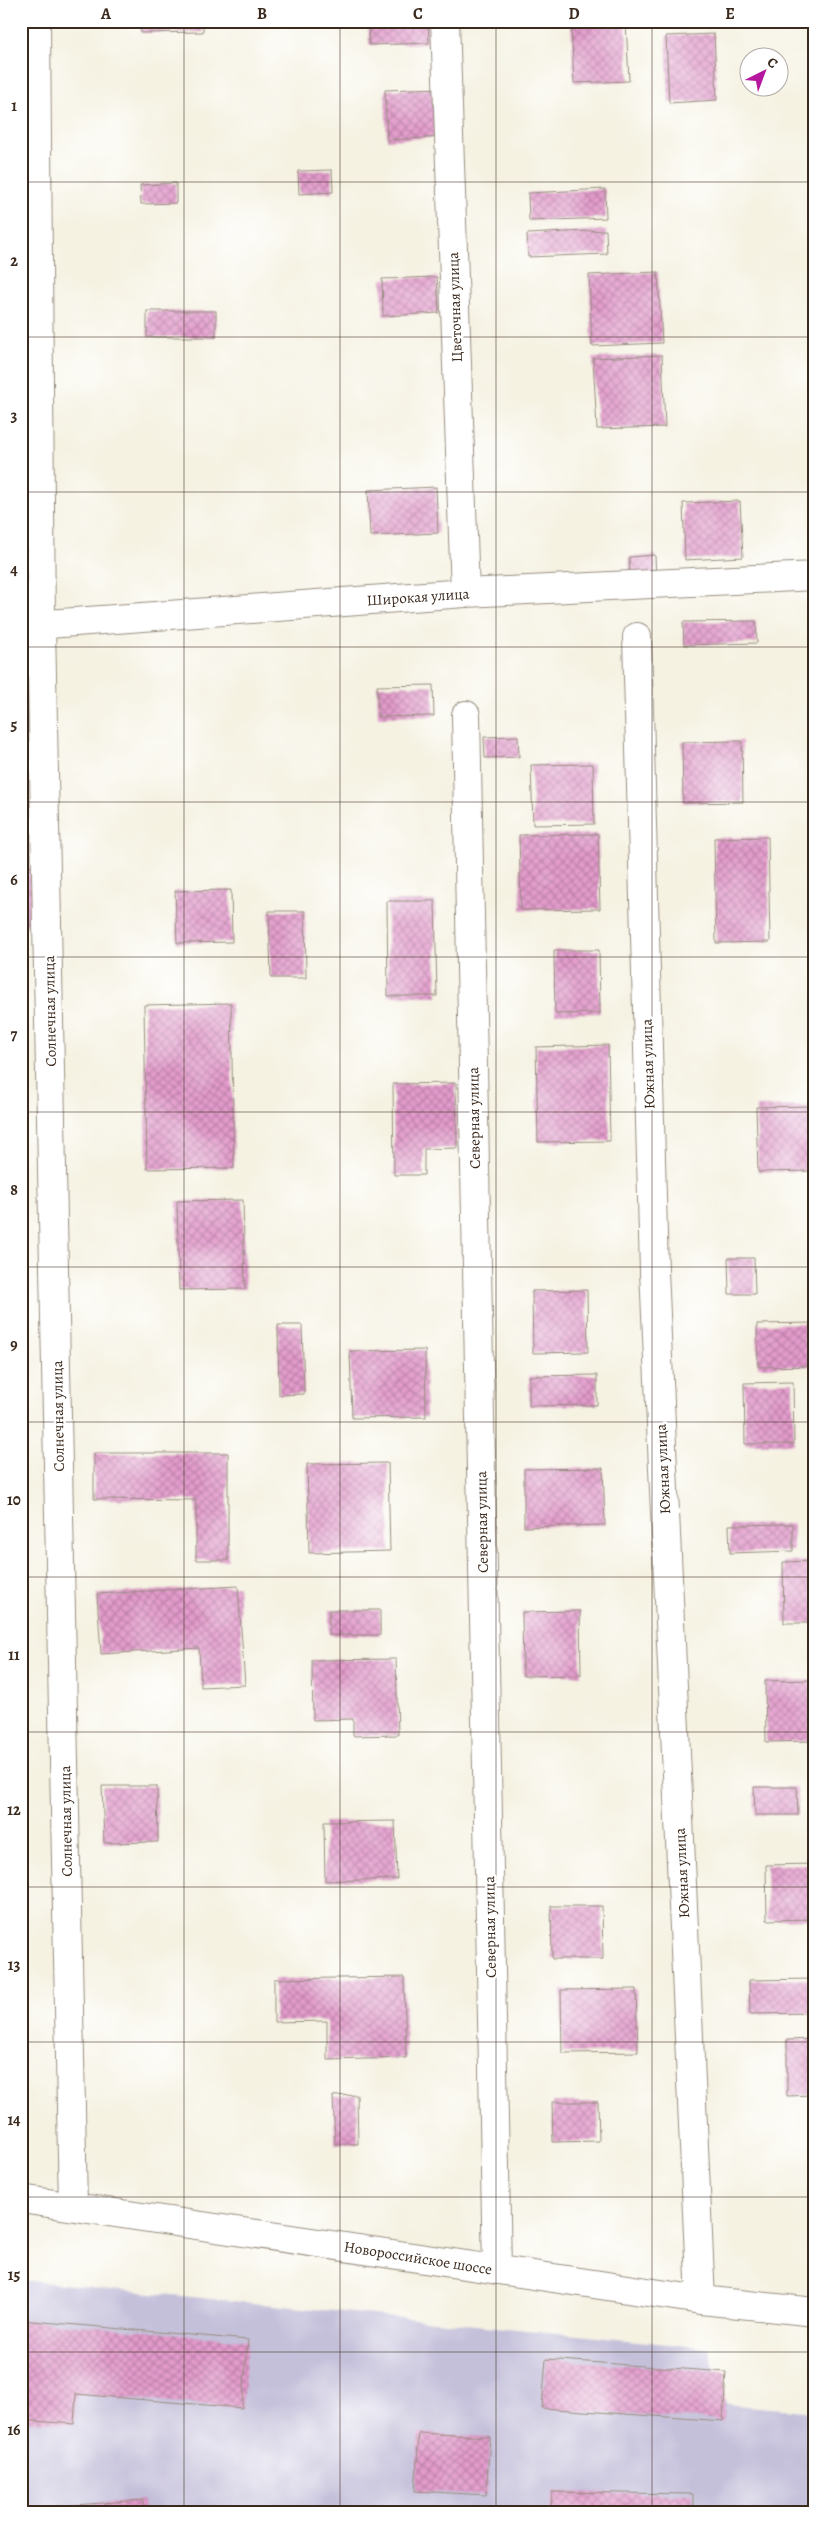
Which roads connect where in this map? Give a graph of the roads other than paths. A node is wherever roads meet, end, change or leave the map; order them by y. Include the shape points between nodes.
1 (36, 21) edge
2 (445, 21) edge
3 (815, 576) edge
4 (465, 593) junction
5 (31, 626) edge
6 (636, 637) dead end
7 (466, 716) dead end
8 (21, 2199) edge
9 (73, 2206) junction
10 (497, 2270) junction
11 (701, 2300) junction
12 (815, 2312) edge

1 - 5 street, Солнечная улица
2 - 4 street, Цветочная улица
3 - 4 street, Широкая улица
4 - 5 street, Широкая улица
5 - 9 street, Солнечная улица
6 - 11 street, Южная улица via 654,1271
7 - 10 street, Северная улица
8 - 9 street, Новороссийское шоссе
9 - 10 street, Новороссийское шоссе
10 - 11 street, Новороссийское шоссе
11 - 12 street, Новороссийское шоссе

